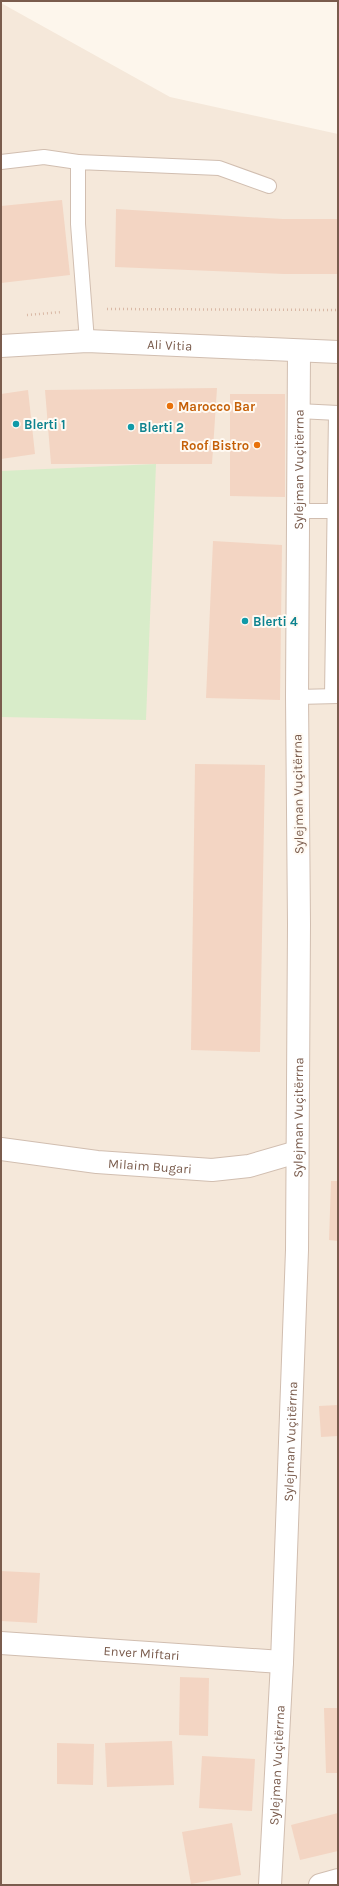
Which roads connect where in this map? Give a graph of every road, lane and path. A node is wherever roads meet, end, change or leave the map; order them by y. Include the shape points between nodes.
1 (1, 162) edge
2 (78, 162) junction
3 (269, 186) dead end
4 (84, 309) junction
5 (338, 310) edge
6 (24, 316) dead end
7 (87, 342) junction
8 (1, 346) edge
9 (299, 350) junction
10 (338, 352) edge
11 (298, 411) junction
12 (337, 413) edge
13 (298, 511) junction
14 (334, 511) junction
15 (335, 696) edge
16 (298, 697) junction
17 (1, 1149) edge
18 (297, 1152) junction
19 (1, 1643) edge
20 (282, 1662) junction
21 (338, 1880) edge
22 (270, 1885) edge
23 (320, 1885) edge

1 - 2 lane via 44,157
2 - 3 lane via 219,168
2 - 4 lane via 78,224
4 - 5 path
4 - 6 path
4 - 7 lane
7 - 8 street, Ali Vitia
7 - 9 street, Ali Vitia
9 - 10 street, Ali Vitia
9 - 11 street, Sylejman Vuçitërrna
11 - 12 lane
11 - 13 street, Sylejman Vuçitërrna
12 - 14 lane
13 - 14 lane
13 - 16 street, Sylejman Vuçitërrna
14 - 15 lane
15 - 16 lane
16 - 18 street, Sylejman Vuçitërrna
17 - 18 street, Milaim Bugari via 97,1162 212,1170 249,1166
18 - 20 street, Sylejman Vuçitërrna via 297,1250
19 - 20 street, Enver Miftari
20 - 22 street, Sylejman Vuçitërrna
21 - 23 street

